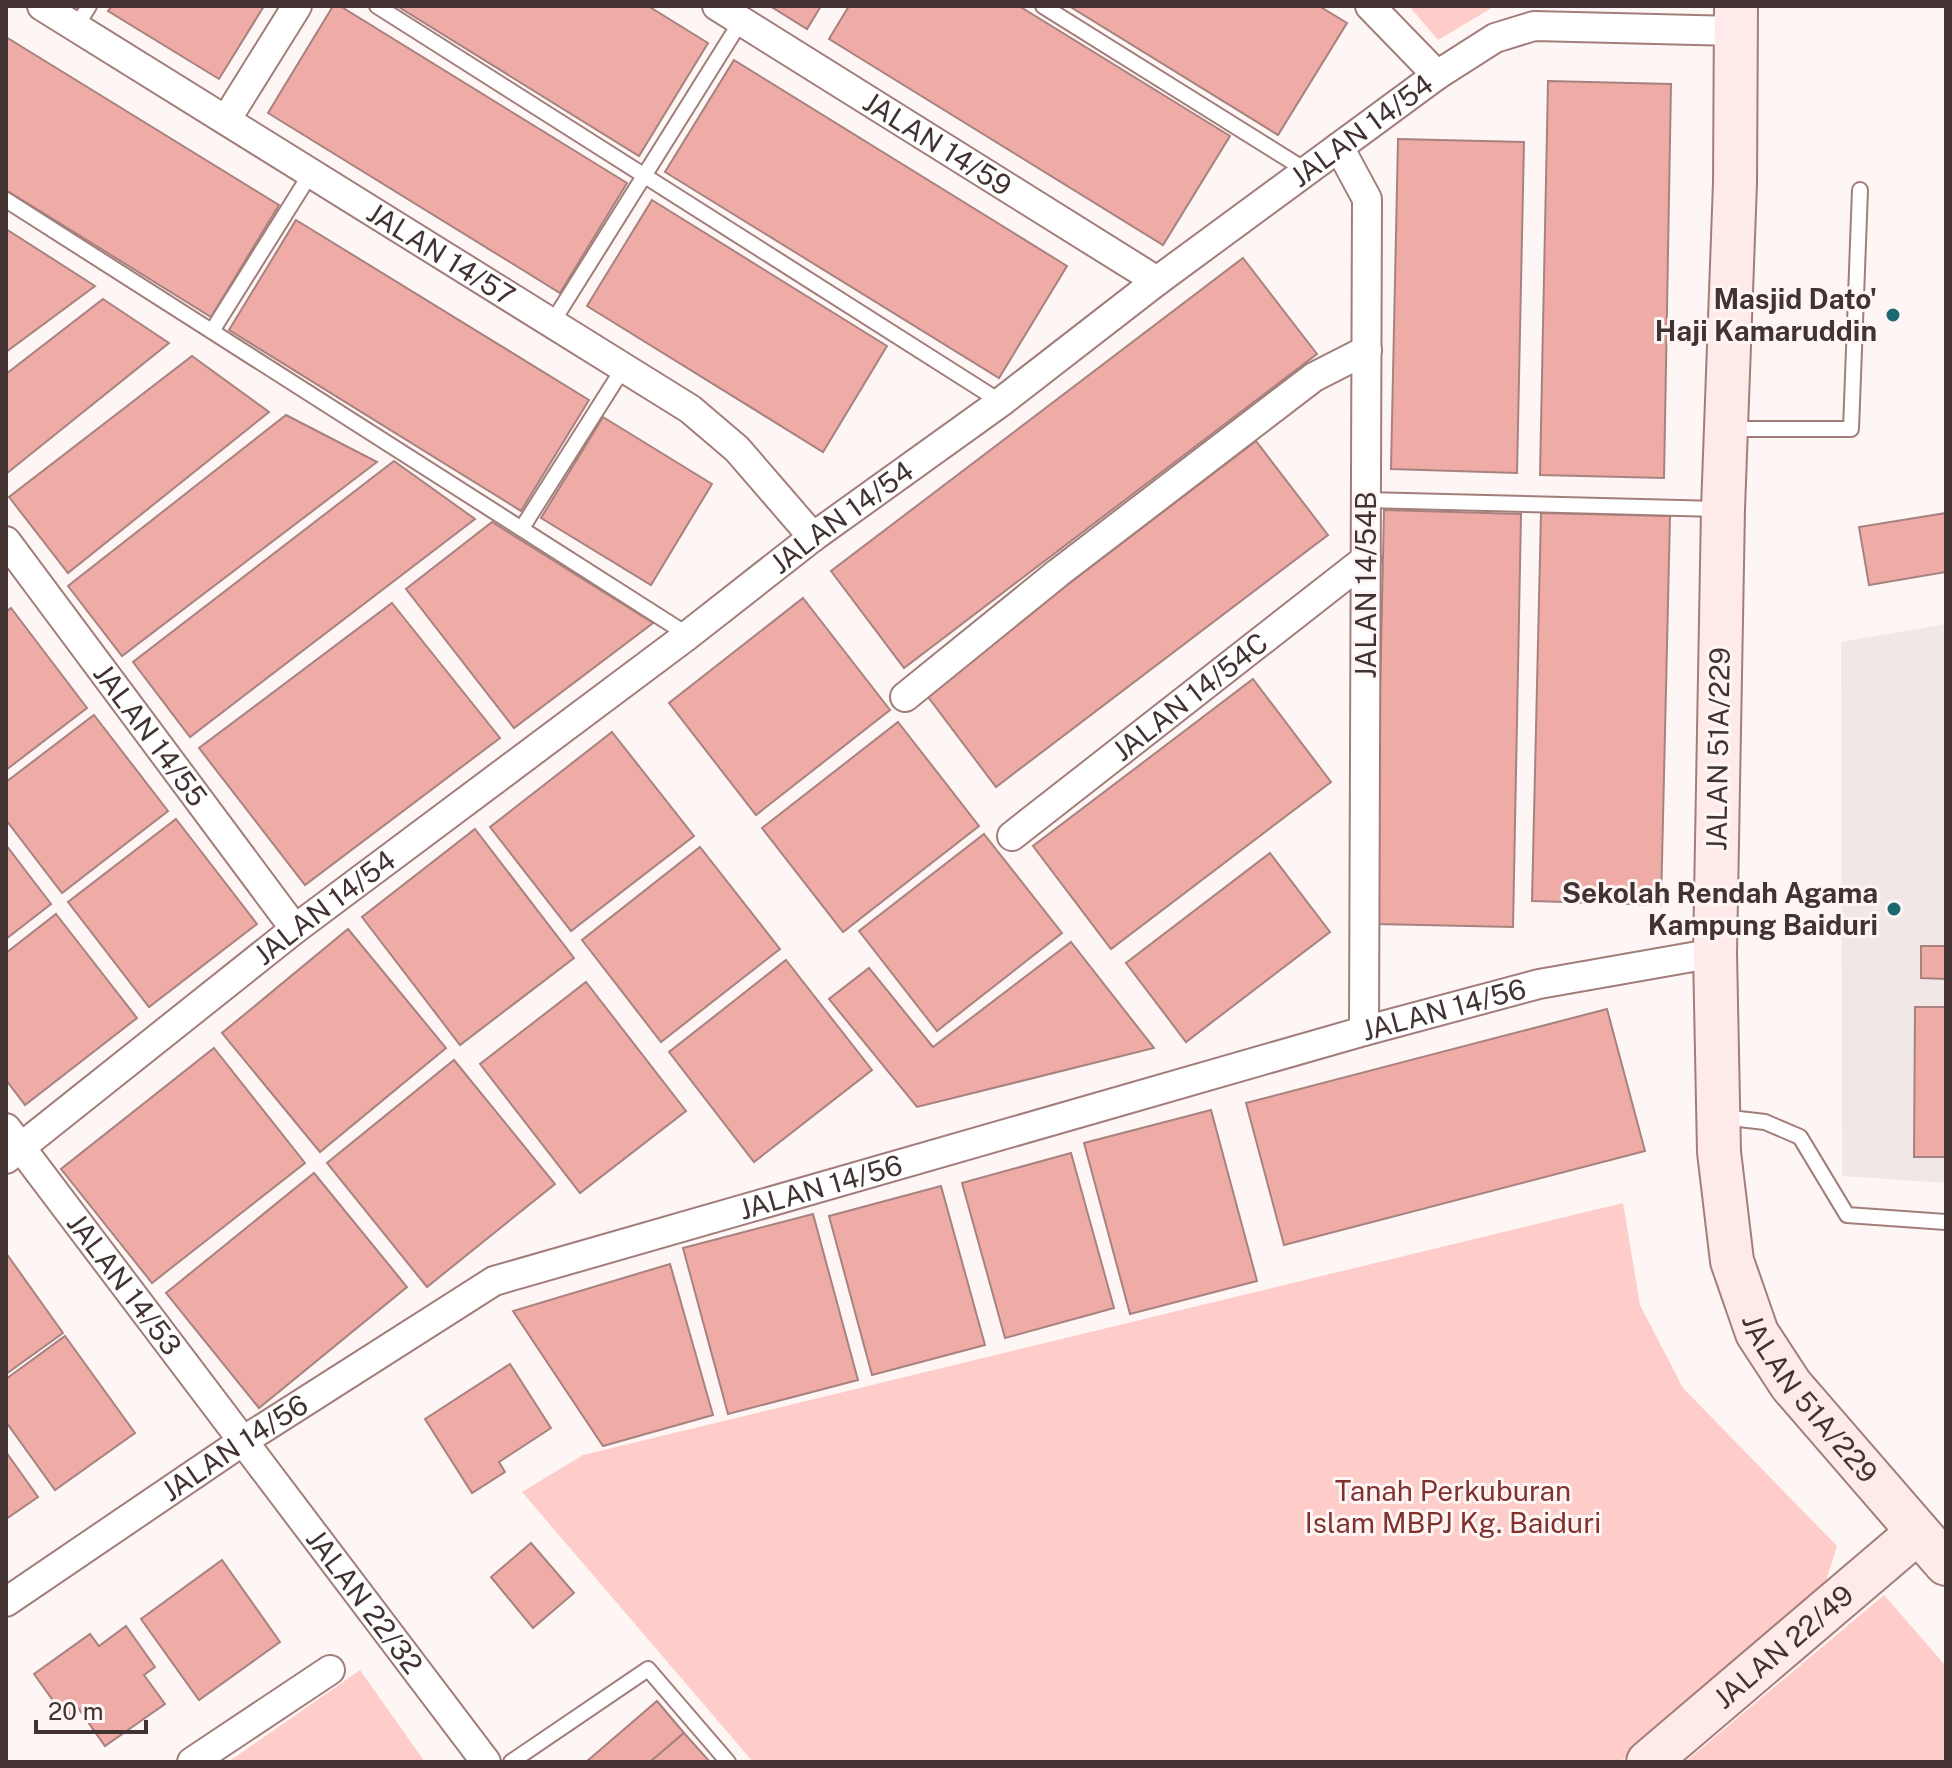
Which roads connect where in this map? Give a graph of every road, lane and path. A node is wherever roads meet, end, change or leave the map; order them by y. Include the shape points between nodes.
1 (42, 6) edge
2 (297, 6) edge
3 (377, 6) edge
4 (717, 6) edge
5 (1043, 6) edge
6 (1370, 6) edge
7 (82, 16) edge
8 (1736, 18) edge
9 (741, 21) junction
10 (1437, 75) junction
11 (226, 120) junction
12 (1339, 147) junction
13 (1307, 171) junction
14 (311, 173) junction
15 (645, 176) junction
16 (1860, 190) dead end
17 (6, 200) edge
18 (1157, 281) junction
19 (552, 323) junction
20 (212, 331) junction
21 (1367, 350) junction
22 (624, 367) junction
23 (1001, 402) junction
24 (1728, 429) junction
25 (1366, 500) junction
26 (1723, 509) junction
27 (522, 528) junction
28 (813, 537) junction
29 (6, 541) edge
30 (1366, 559) junction
31 (688, 635) junction
32 (905, 697) dead end
33 (1012, 836) dead end
34 (295, 929) junction
35 (1715, 953) junction
36 (1364, 1031) junction
37 (1718, 1117) junction
38 (11, 1145) edge
39 (1946, 1222) edge
40 (243, 1441) junction
41 (1918, 1532) junction
42 (1946, 1564) edge
43 (6, 1602) edge
44 (330, 1670) dead end
45 (192, 1762) edge
46 (486, 1762) edge
47 (511, 1762) edge
48 (728, 1762) edge
49 (1648, 1762) edge

1 - 7 street, JALAN 14/57
2 - 11 street
3 - 15 lane
4 - 9 street, JALAN 14/59
5 - 13 lane
6 - 10 street
7 - 11 street, JALAN 14/57
8 - 10 street, JALAN 14/54 via 1534,26 1495,38
8 - 24 street, JALAN 51A/229
9 - 15 lane
9 - 18 street, JALAN 14/59
10 - 12 street, JALAN 14/54
11 - 14 street, JALAN 14/57
12 - 13 street, JALAN 14/54
12 - 21 street, JALAN 14/54B via 1367,199
13 - 18 street, JALAN 14/54
14 - 19 street, JALAN 14/57
14 - 20 lane
15 - 19 lane
15 - 23 lane
16 - 24 lane via 1851,429
17 - 20 lane
18 - 23 street, JALAN 14/54
19 - 22 street, JALAN 14/57
20 - 27 lane
21 - 25 street, JALAN 14/54B
21 - 32 street via 1314,377
22 - 27 lane
22 - 28 street, JALAN 14/57 via 690,409 737,449
23 - 28 street, JALAN 14/54
24 - 26 street, JALAN 51A/229
25 - 26 lane
25 - 30 street, JALAN 14/54B
26 - 35 street, JALAN 51A/229
27 - 31 lane
28 - 31 street, JALAN 14/54
29 - 34 street, JALAN 14/55
30 - 33 street, JALAN 14/54C
30 - 36 street, JALAN 14/54B
31 - 34 street, JALAN 14/54
34 - 38 street, JALAN 14/54
35 - 36 street, JALAN 14/56 via 1539,984
35 - 37 street, JALAN 51A/229
36 - 40 street, JALAN 14/56 via 494,1281
37 - 39 lane via 1765,1122 1800,1137 1847,1215
37 - 41 street, JALAN 51A/229 via 1732,1261 1757,1333 1791,1385
38 - 40 street, JALAN 14/53
40 - 43 street, JALAN 14/56
40 - 46 street, JALAN 22/32
41 - 42 street, JALAN 51A/229
41 - 49 street, JALAN 22/49
44 - 45 street
47 - 48 lane via 648,1669

